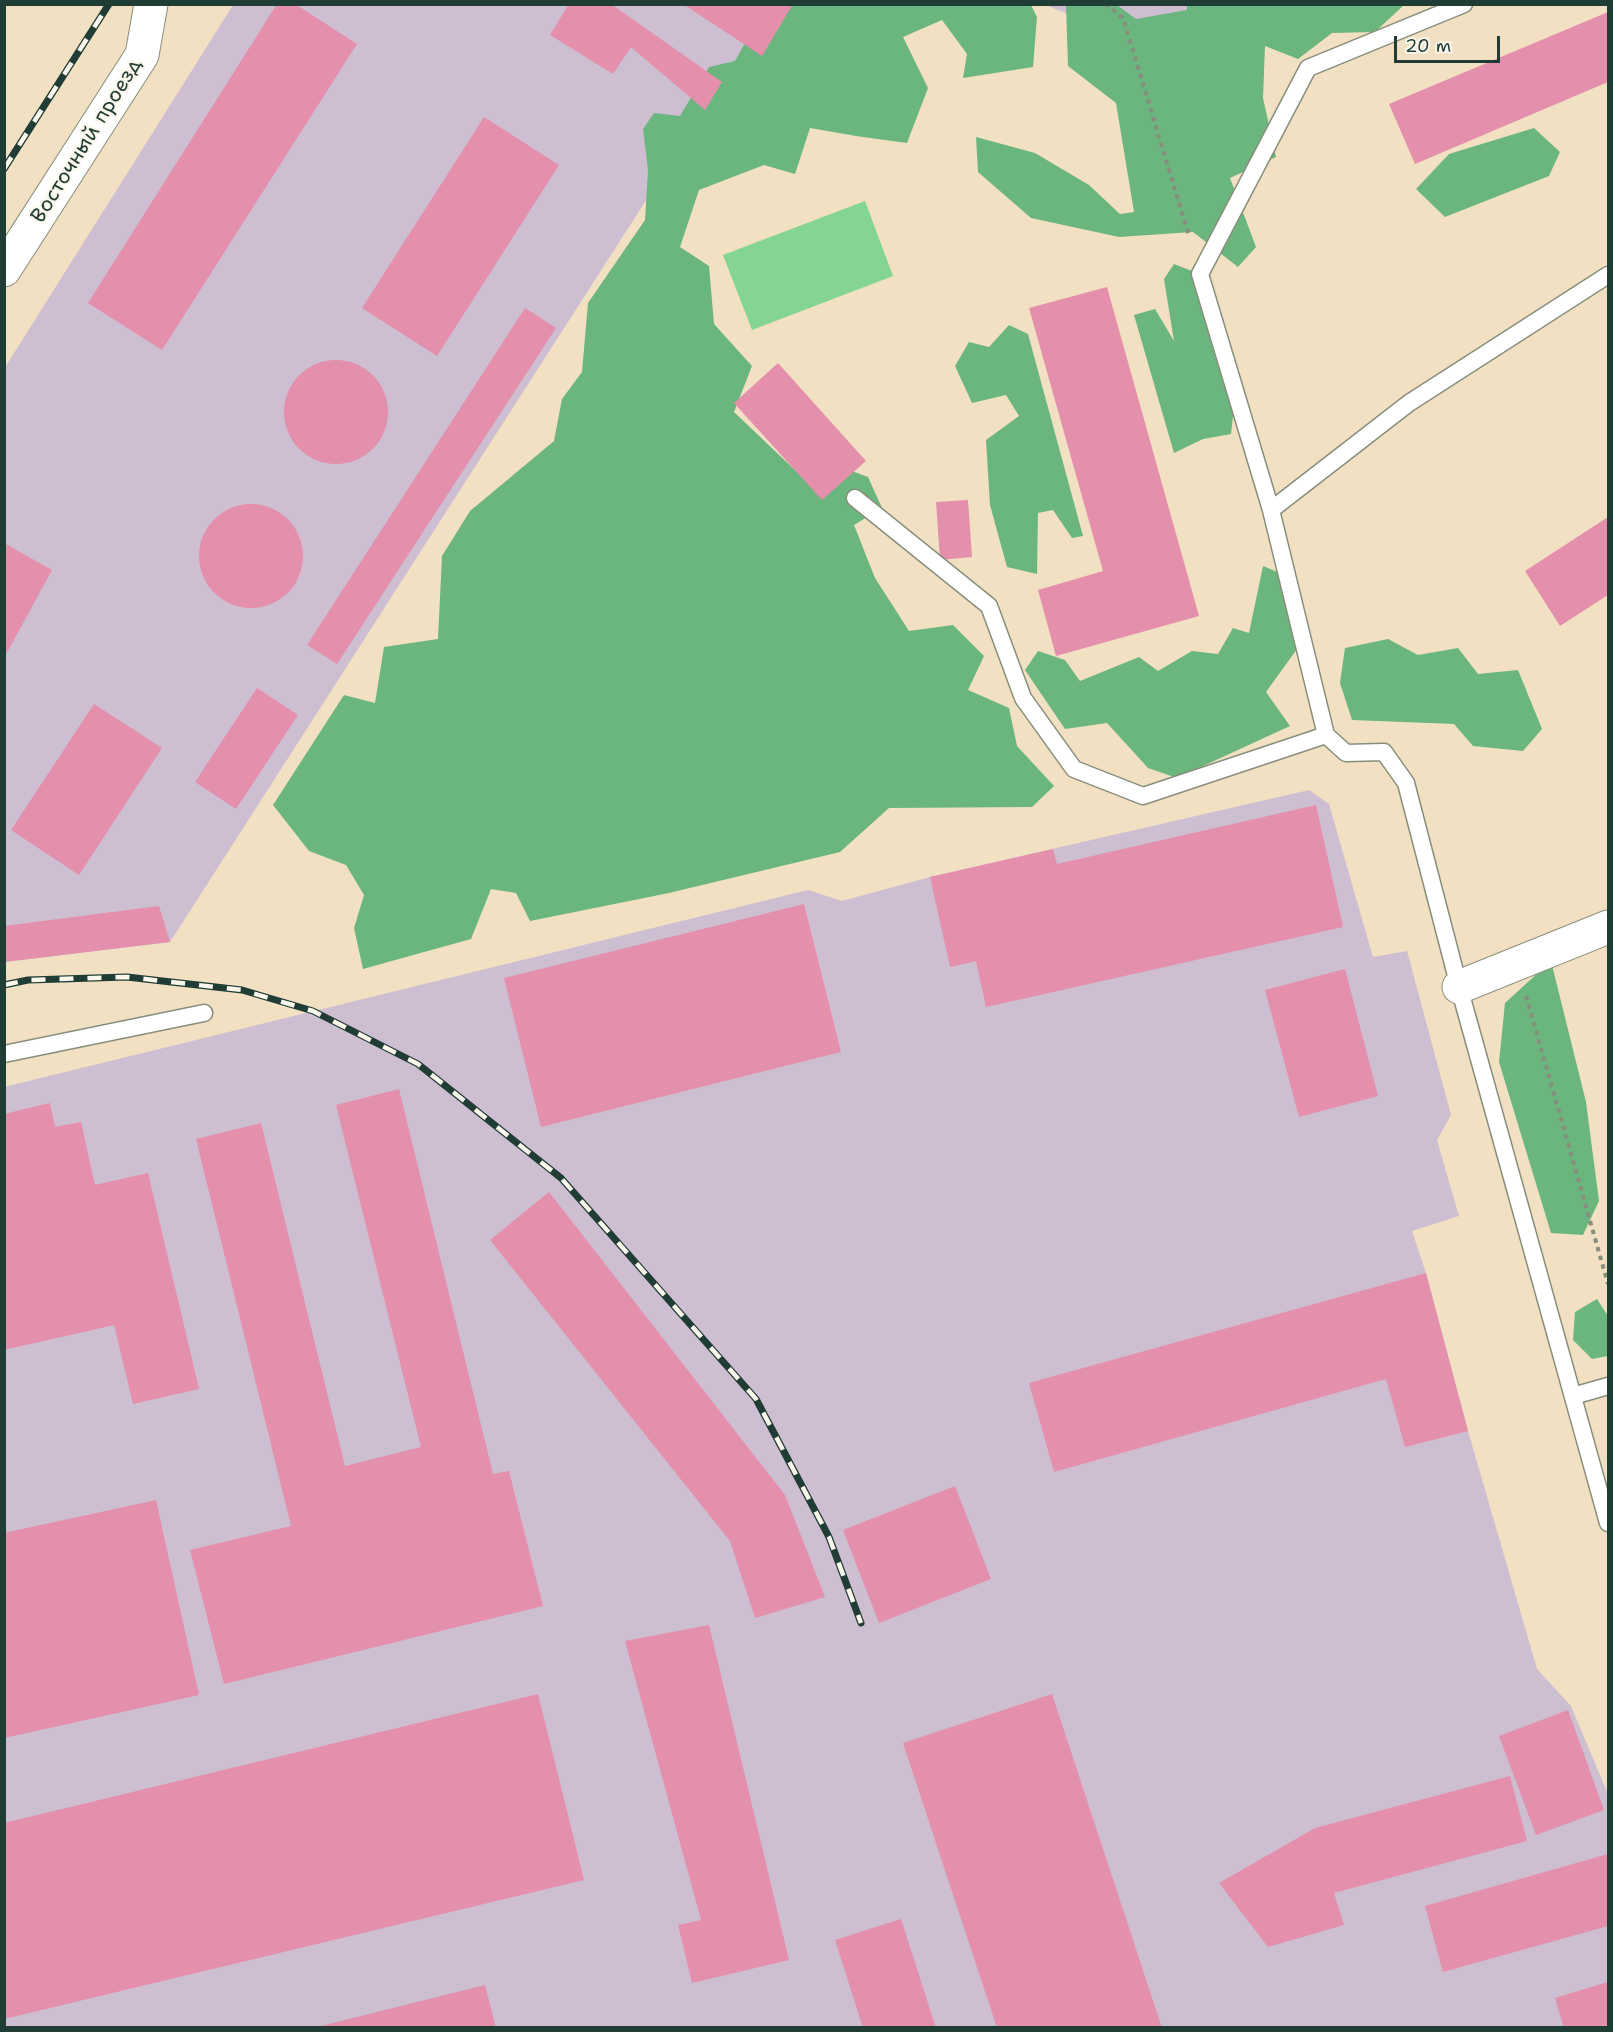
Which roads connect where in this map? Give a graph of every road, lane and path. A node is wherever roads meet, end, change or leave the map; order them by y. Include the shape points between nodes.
1 (151, 4) edge
2 (1105, 4) edge
3 (1464, 4) edge
4 (4, 270) edge
5 (1200, 274) junction
6 (1608, 275) edge
7 (855, 498) dead end
8 (1271, 510) junction
9 (1326, 735) junction
10 (1608, 927) edge
11 (1516, 963) junction
12 (1459, 987) junction
13 (204, 1013) dead end
14 (4, 1054) edge
15 (1608, 1284) edge
16 (1608, 1386) edge
17 (1573, 1396) junction
18 (1608, 1523) edge

1 - 4 street, Восточный проезд via 142,55
2 - 5 path via 1124,18
3 - 5 lane via 1308,68
5 - 8 lane
6 - 8 lane via 1409,403
7 - 9 lane via 989,606 1023,698 1074,769 1143,796
8 - 9 lane
9 - 12 lane via 1346,753 1384,752 1406,783
10 - 11 street
11 - 12 street
11 - 15 path
12 - 17 lane
13 - 14 lane
16 - 17 lane
17 - 18 lane

